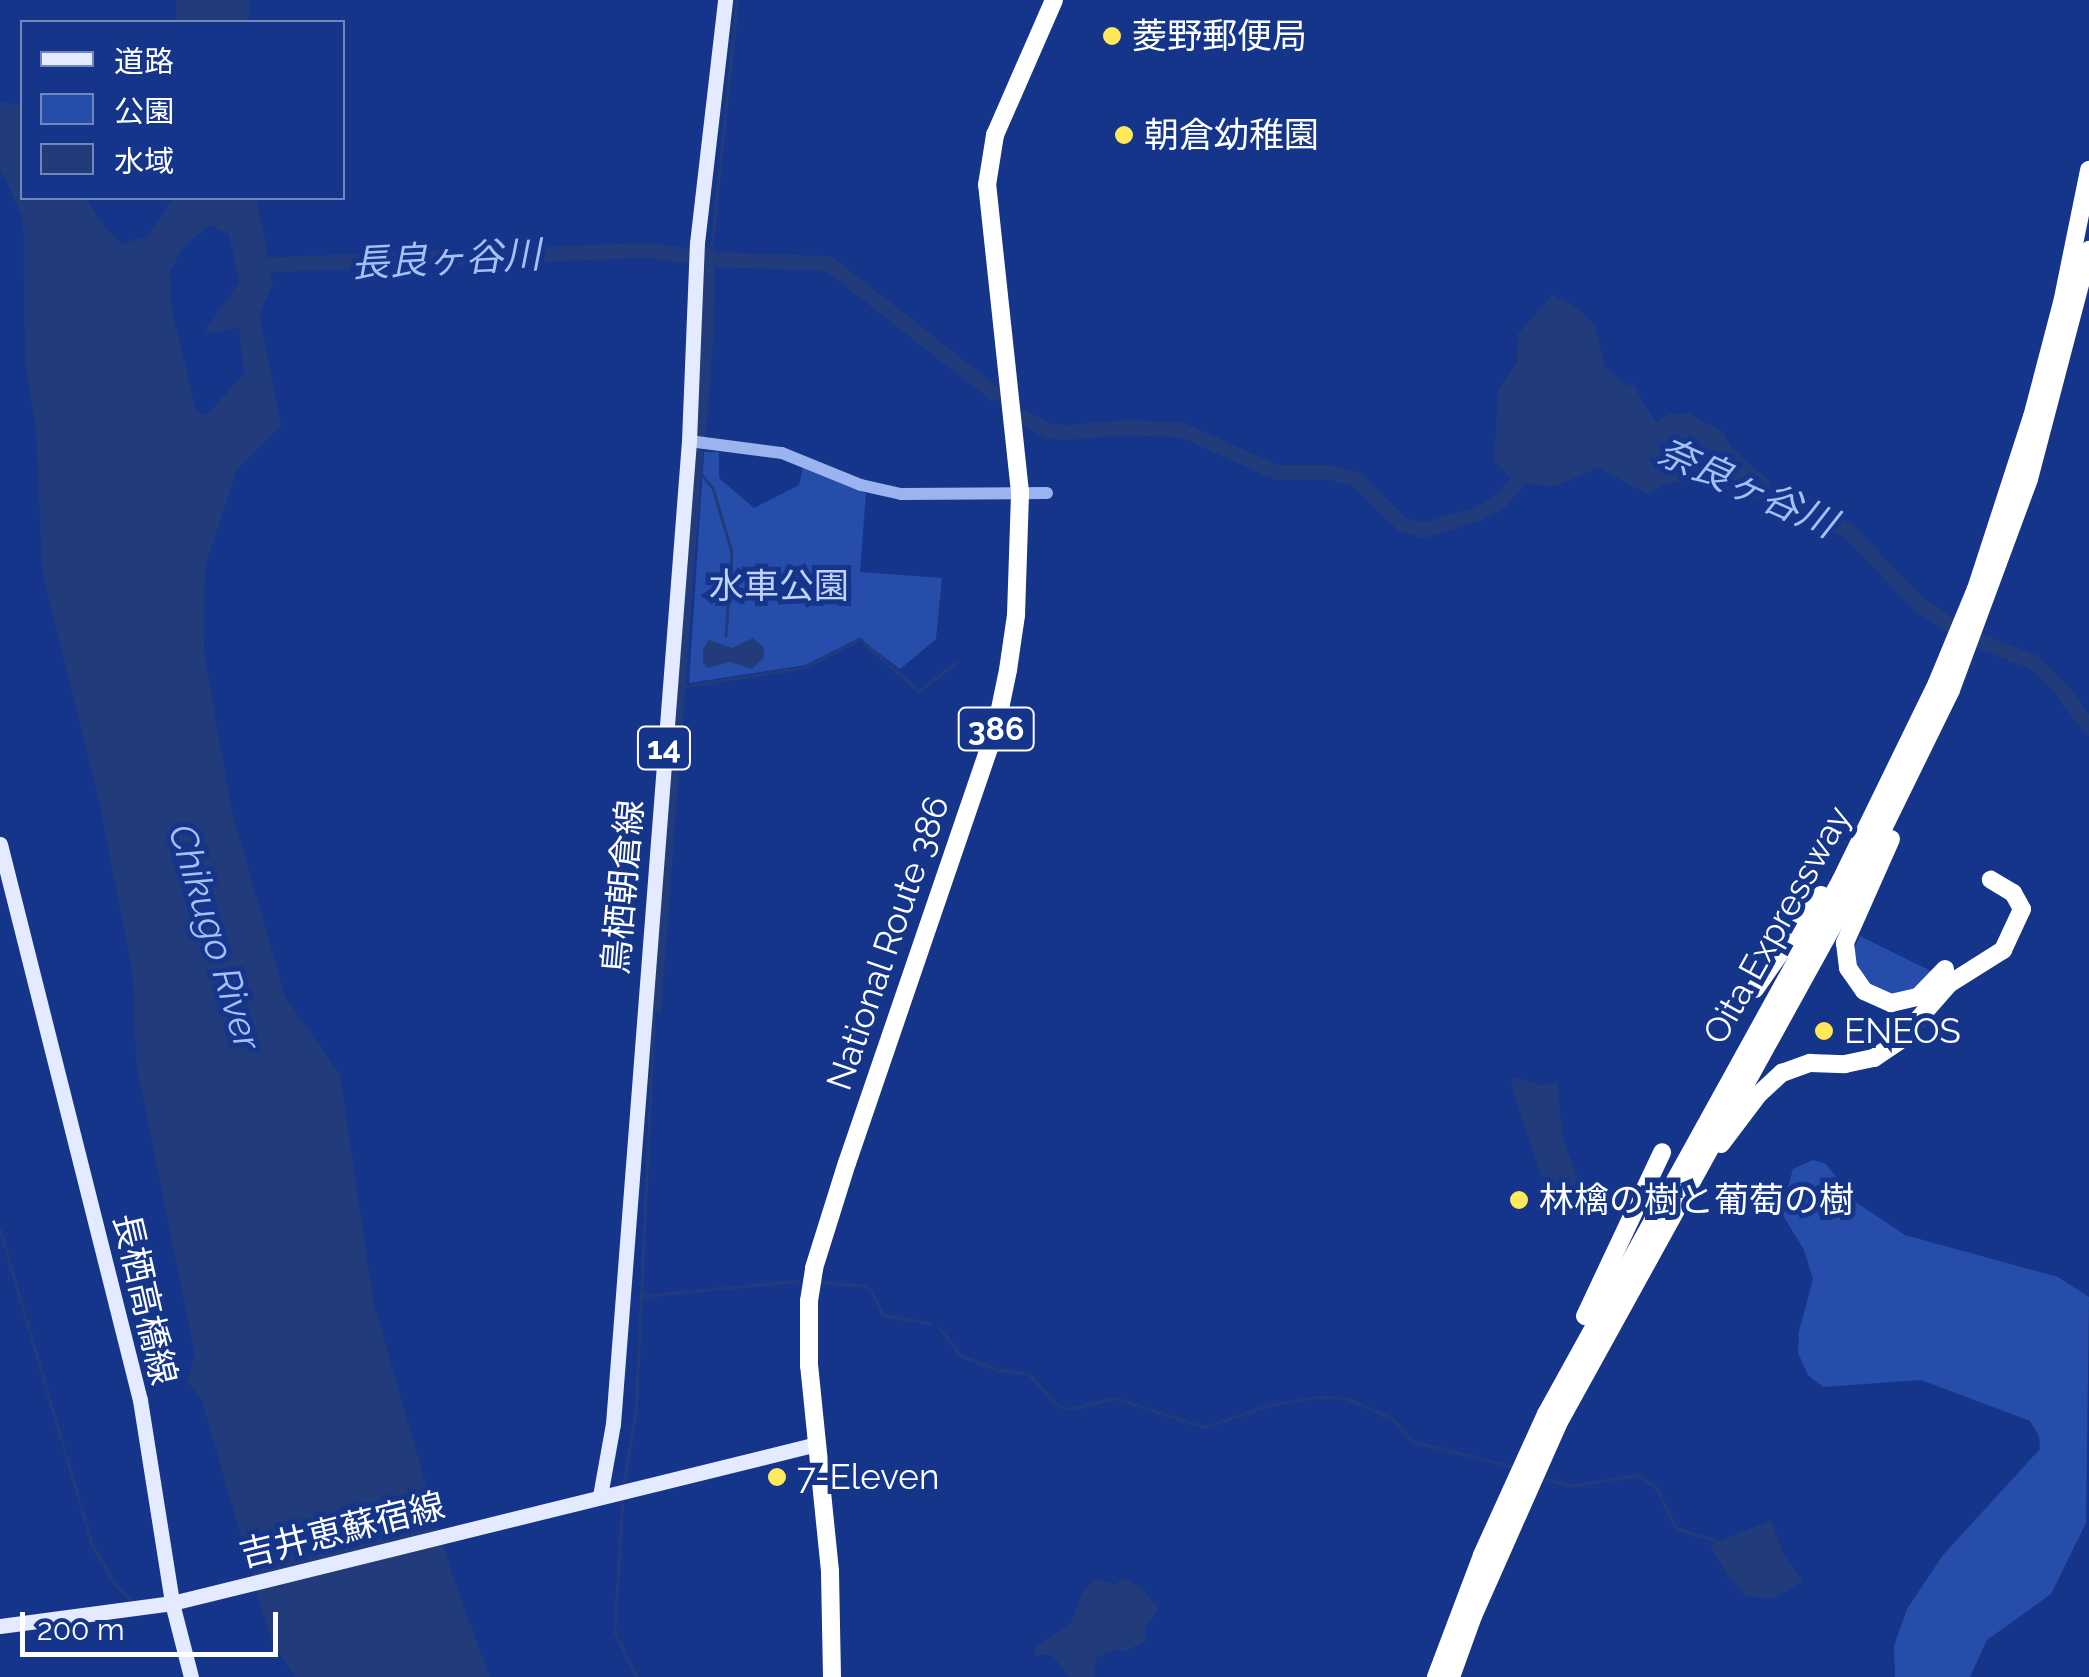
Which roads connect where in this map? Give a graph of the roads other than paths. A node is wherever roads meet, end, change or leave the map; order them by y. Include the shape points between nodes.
1 (725, 0) edge
2 (1054, 0) edge
3 (2089, 170) edge
4 (2089, 250) edge
5 (692, 442) junction
6 (1020, 492) junction
7 (1046, 493) dead end
8 (2006, 524) junction
9 (1944, 686) junction
10 (0, 844) edge
11 (1991, 880) dead end
12 (1945, 968) dead end
13 (1754, 989) dead end
14 (1662, 1152) dead end
15 (1594, 1354) junction
16 (817, 1444) junction
17 (1511, 1486) junction
18 (600, 1496) junction
19 (178, 1602) junction
20 (0, 1626) edge
21 (191, 1677) edge
22 (832, 1677) edge
23 (1436, 1677) edge
24 (1452, 1677) edge

1 - 5 main road, 鳥栖朝倉線 / 14 via 697,243
2 - 6 highway, National Route 386 / 386 via 996,135 988,185
3 - 8 highway, Oita Expressway
4 - 8 highway, Oita Expressway via 2052,404
5 - 6 street via 802,458 845,479 901,494
5 - 18 main road, 鳥栖朝倉線 / 14 via 612,1424
6 - 7 street
6 - 16 highway, National Route 386 / 386 via 1016,616 996,728 814,1268 809,1366
8 - 9 highway, Oita Expressway
9 - 12 highway via 1924,764 1850,927 1844,955 1864,991 1891,1002 1918,997
9 - 13 highway via 1825,888
9 - 15 highway, Oita Expressway via 1847,900
9 - 17 highway, Oita Expressway
10 - 19 main road, 長栖高橋線 via 140,1400
11 - 15 highway via 2013,893 2022,910 2003,950 1949,984 1899,1041 1874,1058 1810,1063 1769,1082 1692,1188
14 - 17 highway
15 - 24 highway, Oita Expressway via 1528,1489
16 - 18 main road
16 - 22 highway, National Route 386 / 386
17 - 23 highway, Oita Expressway
18 - 19 main road, 吉井恵蘇宿線
19 - 20 main road
19 - 21 main road

